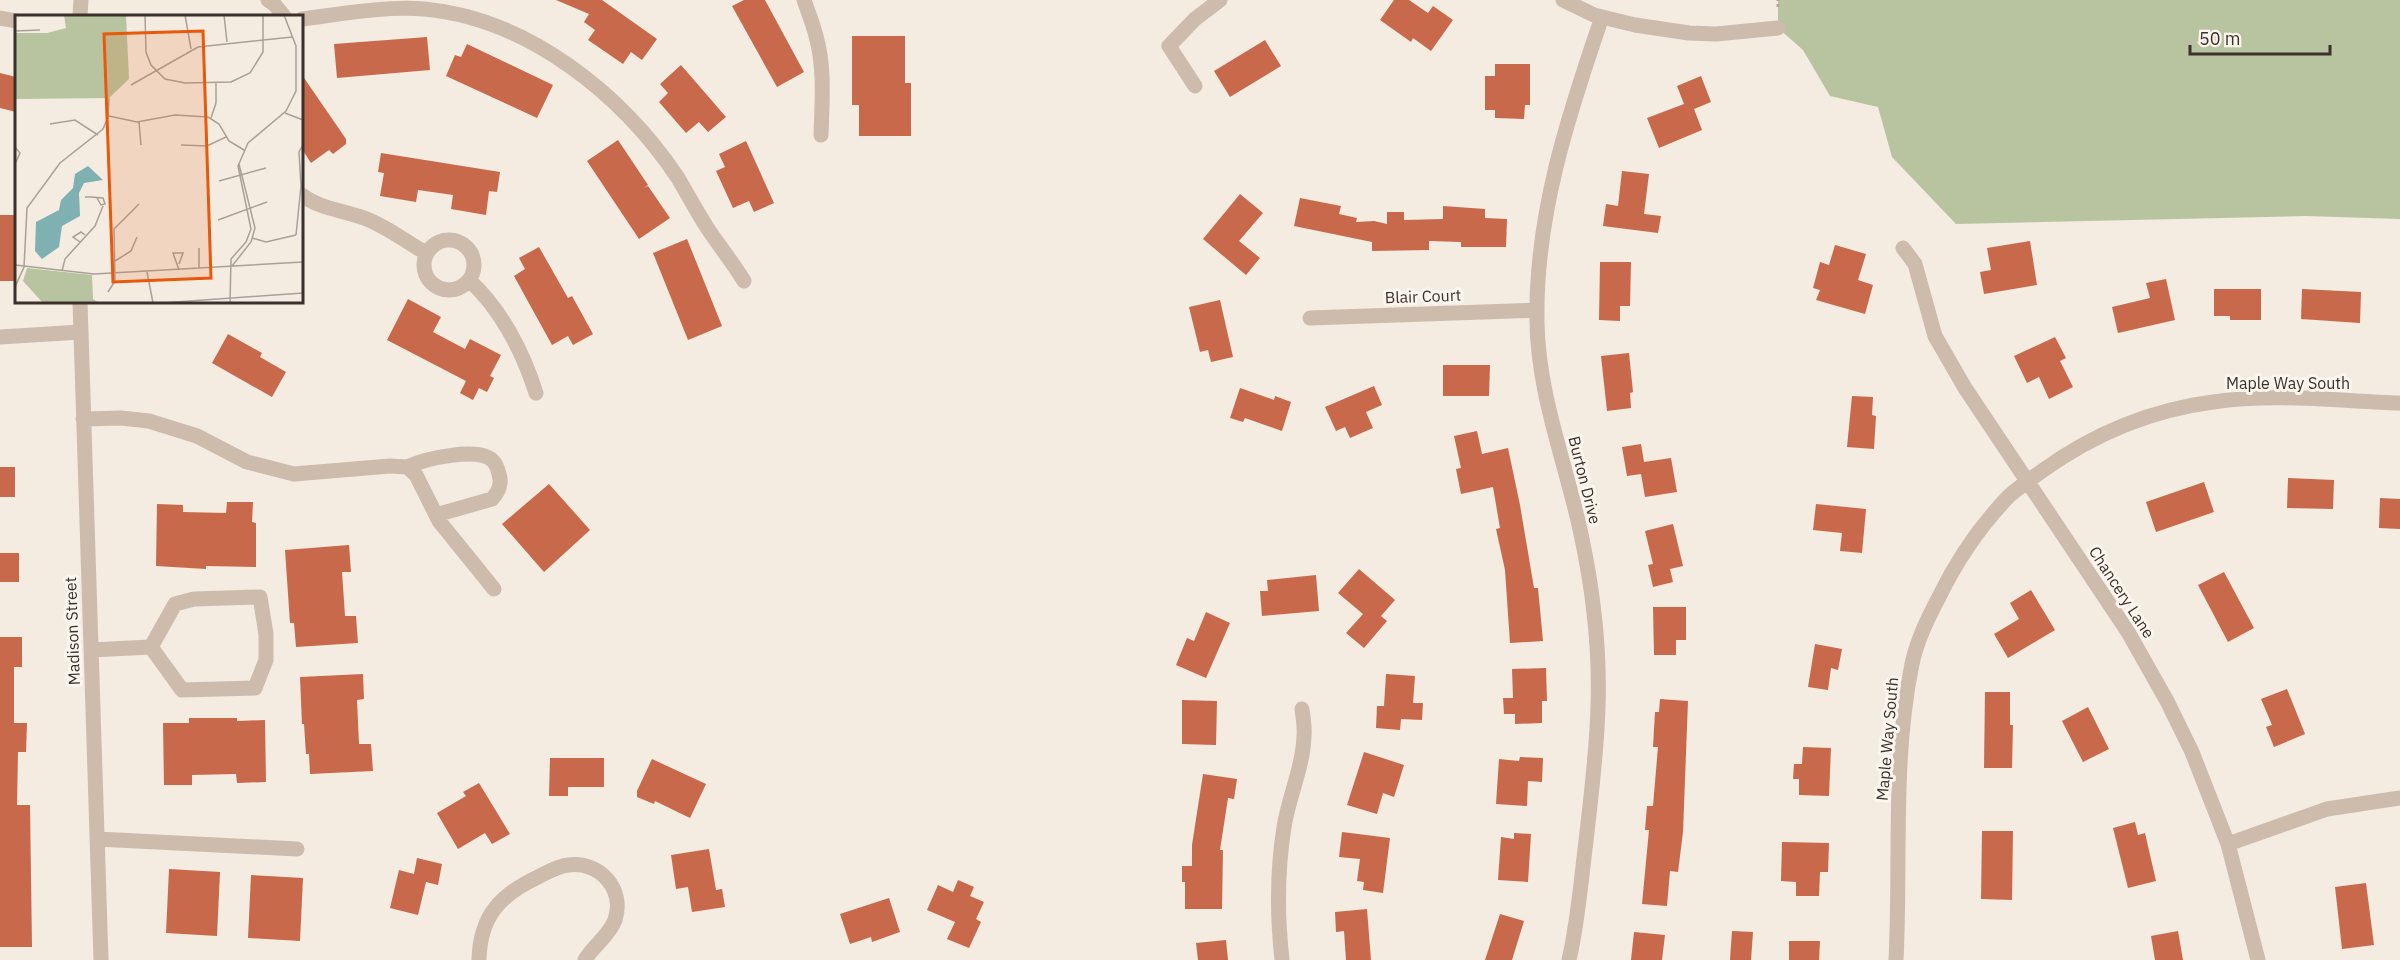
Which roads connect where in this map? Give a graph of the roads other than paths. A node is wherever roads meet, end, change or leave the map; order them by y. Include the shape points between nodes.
1 (268, 0) edge
2 (804, 0) edge
3 (1220, 0) edge
4 (1563, 0) edge
5 (283, 15) edge
6 (1602, 17) junction
7 (0, 18) edge
8 (303, 19) edge
9 (15, 21) edge
10 (1778, 28) dead end
11 (1195, 86) dead end
12 (821, 135) dead end
13 (303, 196) edge
14 (1903, 248) dead end
15 (426, 253) junction
16 (469, 280) junction
17 (744, 281) dead end
18 (80, 303) edge
19 (1537, 310) junction
20 (1310, 318) dead end
21 (81, 332) junction
22 (0, 337) edge
23 (536, 393) dead end
24 (2400, 403) edge
25 (83, 418) junction
26 (407, 466) junction
27 (2028, 481) junction
28 (436, 515) junction
29 (494, 589) dead end
30 (151, 647) junction
31 (90, 650) junction
32 (1302, 709) dead end
33 (2400, 798) edge
34 (97, 839) junction
35 (2228, 844) junction
36 (297, 849) dead end
37 (101, 960) edge
38 (479, 960) edge
39 (585, 960) edge
40 (1282, 960) edge
41 (1569, 960) edge
42 (1896, 960) edge
43 (2258, 960) edge

1 - 5 street
2 - 12 street via 820,56
3 - 11 street via 1169,46
4 - 6 street
6 - 10 street via 1689,33
6 - 19 street, Burton Drive via 1548,197 1541,237
7 - 9 street
8 - 17 street via 423,9 474,18 530,41 586,78 627,115 677,177
13 - 15 street via 386,228
14 - 27 street, Chancery Lane via 1915,264 1935,336
15 - 16 street via 424,269 432,284 447,290
15 - 16 street via 439,241 462,243 472,256 473,273
16 - 23 street via 513,338
18 - 21 street, Madison Street
19 - 20 street, Blair Court
19 - 41 street, Burton Drive via 1543,382 1581,533 1598,663 1591,793
21 - 22 street
21 - 25 street, Madison Street
24 - 27 street, Maple Way South via 2260,399 2179,407 2120,426 2075,449
25 - 26 street via 149,421 197,436 247,462 294,474
25 - 31 street, Madison Street
26 - 28 street via 416,475
26 - 28 street via 434,457 480,455 492,460 497,468 501,481 492,499
27 - 35 street, Chancery Lane via 2128,632 2167,701
27 - 42 street, Maple Way South via 2010,495 1966,548 1928,618 1913,662 1900,764
28 - 29 street
30 - 30 street via 175,604 194,599 260,597 266,660 255,688 182,690
30 - 31 street
31 - 34 street, Madison Street
32 - 40 street via 1305,736 1280,854 1277,903
33 - 35 street via 2327,809
34 - 36 street
34 - 37 street, Madison Street
35 - 43 street, Chancery Lane
38 - 39 street via 479,944 492,910 502,899 531,880 568,864 593,868 608,878 618,903 609,931

